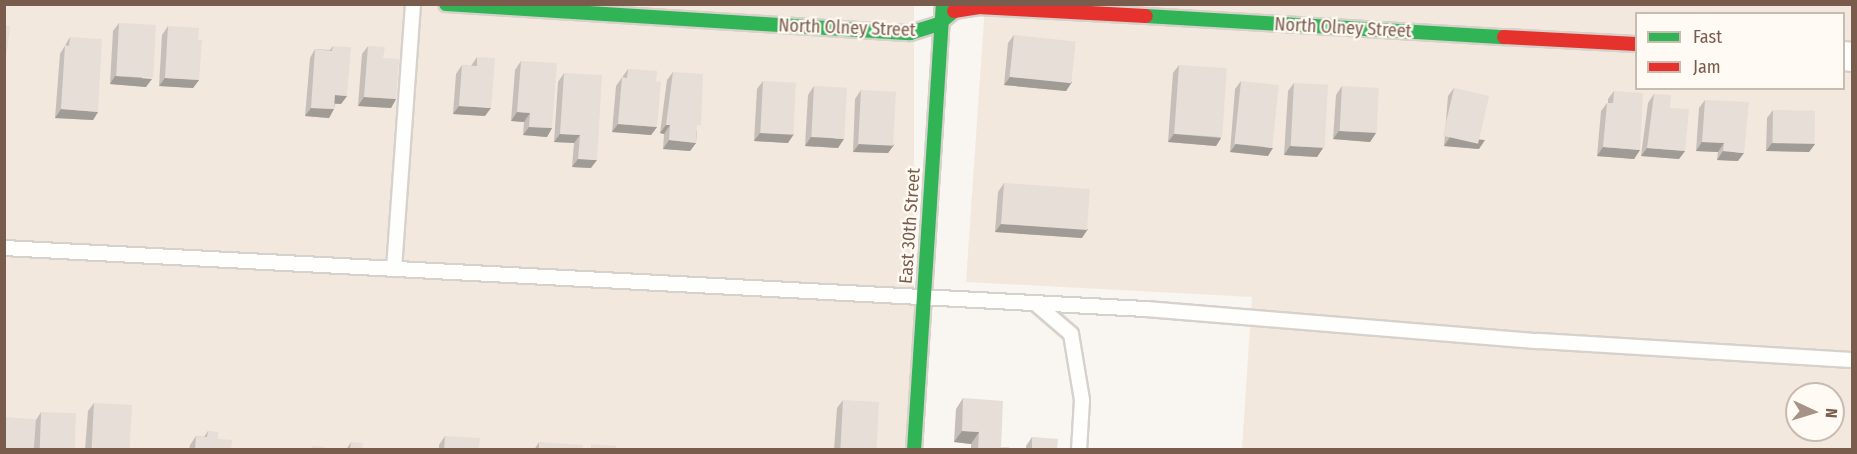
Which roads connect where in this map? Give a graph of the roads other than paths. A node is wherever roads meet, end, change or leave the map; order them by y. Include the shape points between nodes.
1 (413, 4) edge
2 (446, 4) edge
3 (943, 4) edge
4 (942, 20) junction
5 (1635, 44) edge
6 (4, 248) edge
7 (394, 269) junction
8 (924, 299) junction
9 (1036, 304) junction
10 (1852, 360) edge
11 (914, 450) edge
12 (1079, 450) edge

1 - 7 lane
2 - 4 street, North Olney Street via 910,33 926,31
3 - 4 street, East 30th Street
4 - 5 street, North Olney Street via 962,8 978,7
4 - 8 street, East 30th Street
6 - 7 lane
7 - 8 lane
8 - 9 lane
8 - 11 street, East 30th Street
9 - 10 lane
9 - 12 lane via 1071,334 1082,400

